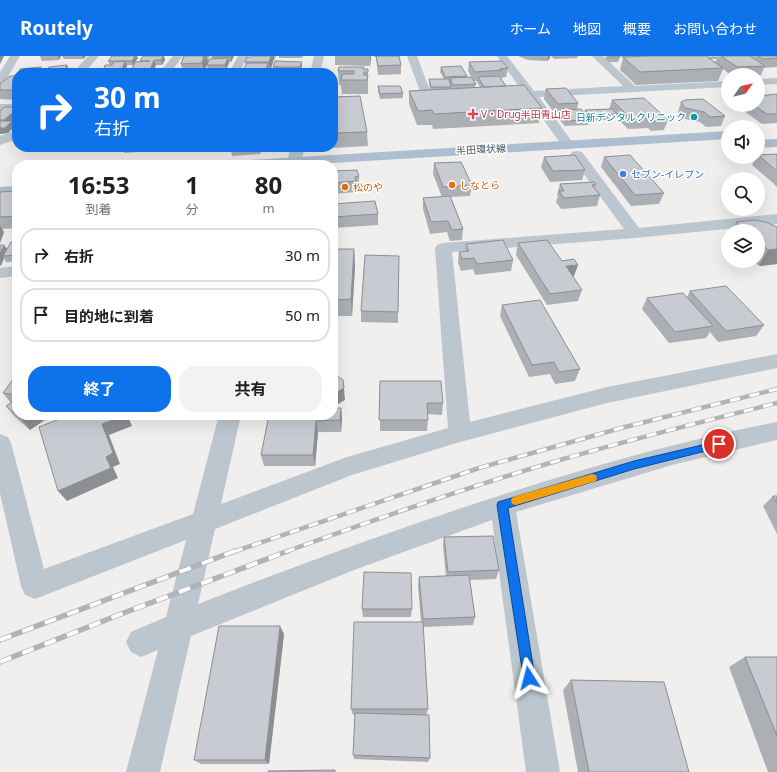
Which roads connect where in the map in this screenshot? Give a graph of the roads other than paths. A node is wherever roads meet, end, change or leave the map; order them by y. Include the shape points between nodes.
1 (15, 56) edge
2 (94, 56) edge
3 (178, 56) edge
4 (243, 56) edge
5 (319, 56) edge
6 (412, 56) edge
7 (502, 56) edge
8 (597, 56) edge
9 (83, 68) edge
10 (168, 68) edge
11 (237, 68) edge
12 (316, 68) edge
13 (716, 73) edge
14 (721, 77) edge
15 (0, 81) edge
16 (777, 81) edge
17 (765, 82) edge
18 (721, 83) edge
19 (632, 89) junction
20 (532, 95) junction
21 (492, 97) edge
22 (460, 98) edge
23 (0, 108) edge
24 (12, 108) edge
25 (777, 132) edge
26 (765, 133) edge
27 (12, 136) edge
28 (721, 136) edge
29 (0, 141) edge
30 (777, 142) edge
31 (765, 143) edge
32 (721, 146) edge
33 (573, 149) junction
34 (338, 161) edge
35 (338, 170) edge
36 (12, 178) edge
37 (0, 179) edge
38 (12, 190) edge
39 (0, 191) edge
40 (775, 221) edge
41 (635, 233) junction
42 (12, 271) edge
43 (0, 272) edge
44 (777, 361) edge
45 (229, 420) edge
46 (777, 431) edge
47 (460, 432) junction
48 (0, 443) edge
49 (502, 505) junction
50 (204, 522) junction
51 (178, 626) junction
52 (140, 642) dead end
53 (143, 772) edge
54 (543, 772) edge

1 - 15 street
2 - 9 street
3 - 10 street
4 - 11 street
5 - 12 street
6 - 22 street via 428,100
7 - 20 street
8 - 19 street
13 - 14 street
16 - 17 street
18 - 19 street
19 - 20 street
20 - 21 street
20 - 33 street
23 - 24 street
25 - 26 main road
27 - 29 street
28 - 33 main road, 半田環状線
30 - 31 main road
32 - 33 main road, 半田環状線
33 - 34 main road, 半田環状線
33 - 35 main road, 半田環状線
33 - 41 street
36 - 37 main road
38 - 39 main road
40 - 41 street
41 - 47 street via 443,248
42 - 43 street
44 - 47 street via 607,395
45 - 50 street
46 - 49 street via 634,465
47 - 50 street via 347,467
48 - 50 street via 35,586
49 - 51 street via 354,556
49 - 54 street
50 - 51 street
51 - 52 street
51 - 53 street

